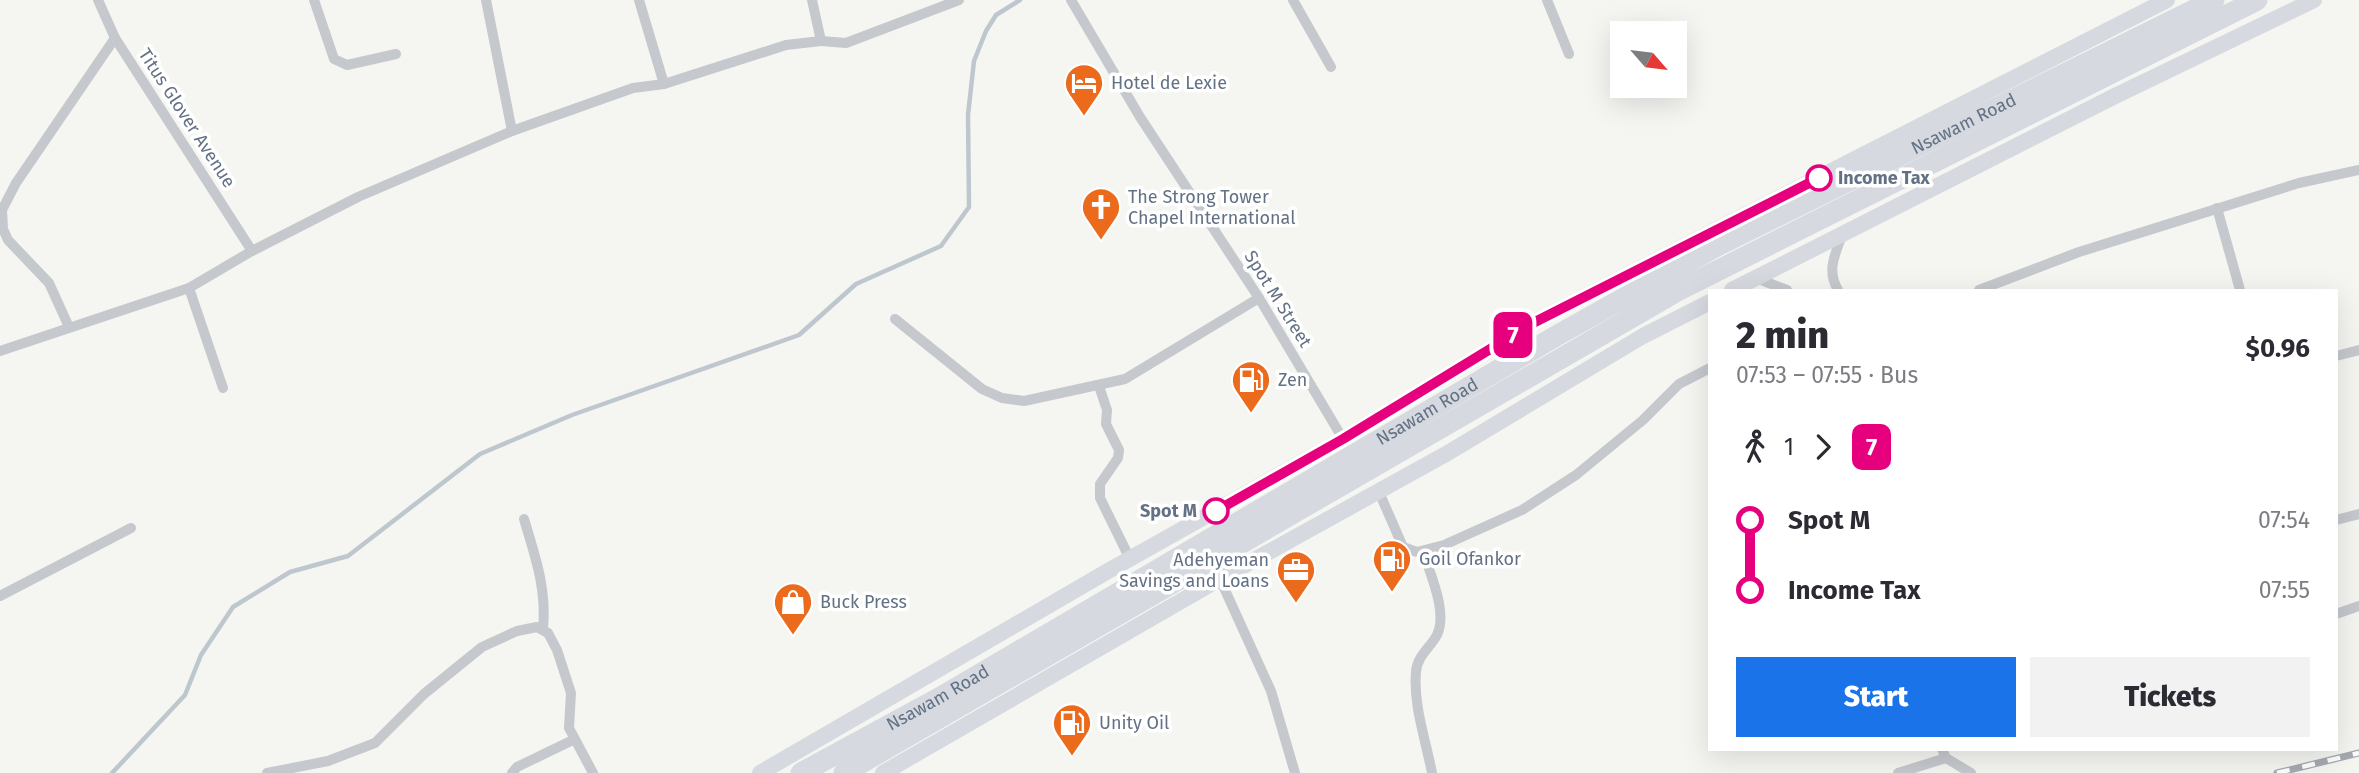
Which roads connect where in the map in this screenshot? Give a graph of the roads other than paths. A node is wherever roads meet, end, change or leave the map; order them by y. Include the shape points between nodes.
1 (98, 0) edge
2 (314, 0) edge
3 (486, 0) edge
4 (639, 0) edge
5 (812, 0) edge
6 (959, 0) edge
7 (1071, 0) edge
8 (1293, 0) edge
9 (1546, 0) edge
10 (2167, 0) edge
11 (2214, 0) edge
12 (2257, 0) edge
13 (2314, 0) edge
14 (115, 38) junction
15 (821, 41) junction
16 (396, 54) dead end
17 (1569, 54) dead end
18 (1331, 67) dead end
19 (664, 84) junction
20 (512, 131) junction
21 (2359, 170) edge
22 (2217, 208) junction
23 (1841, 238) junction
24 (252, 251) junction
25 (1756, 278) junction
26 (2010, 278) junction
27 (189, 289) junction
28 (1734, 289) edge
29 (1784, 289) edge
30 (1837, 289) edge
31 (1982, 289) edge
32 (2013, 289) edge
33 (2240, 289) edge
34 (1259, 298) junction
35 (1708, 303) edge
36 (895, 319) dead end
37 (69, 327) junction
38 (2359, 350) edge
39 (0, 351) edge
40 (2338, 355) edge
41 (1708, 370) edge
42 (1099, 386) junction
43 (223, 388) dead end
44 (1343, 439) junction
45 (1379, 492) junction
46 (2359, 514) edge
47 (524, 519) dead end
48 (2338, 519) edge
49 (131, 528) dead end
50 (1423, 551) junction
51 (1130, 559) junction
52 (1220, 579) junction
53 (0, 596) edge
54 (2359, 606) edge
55 (2338, 613) edge
56 (543, 629) junction
57 (573, 740) junction
58 (1944, 753) edge
59 (267, 773) edge
60 (512, 773) edge
61 (593, 773) edge
62 (760, 773) edge
63 (801, 773) edge
64 (844, 773) edge
65 (883, 773) edge
66 (1295, 773) edge
67 (1432, 773) edge
68 (1898, 773) edge
69 (1971, 773) edge

1 - 14 street, Titus Glover Avenue
2 - 16 street via 334,59 340,64
3 - 20 street
4 - 19 street
5 - 15 street
6 - 15 street via 846,43
7 - 34 street, Spot M Street via 1140,117
8 - 18 street
9 - 17 street
10 - 44 main road via 1531,324
11 - 63 highway, Nsawam Road via 1692,259 939,698
12 - 64 highway, Nsawam Road via 1681,289
13 - 23 main road via 2115,96
14 - 24 street, Titus Glover Avenue
14 - 37 street via 2,210 8,240 49,284
15 - 19 street via 786,46
19 - 20 street via 633,88
20 - 24 street via 358,197
21 - 22 street
22 - 26 street
22 - 33 street
23 - 25 main road
23 - 30 street via 1832,263
24 - 27 street
25 - 28 main road
25 - 29 street
26 - 31 street
26 - 32 street
27 - 37 street
27 - 43 street
34 - 42 street via 1152,365
34 - 44 street, Spot M Street
35 - 45 main road via 1643,336
36 - 42 street via 982,389 1002,398 1024,401
37 - 39 street
38 - 40 street
41 - 50 street via 1679,384 1576,475 1522,510
42 - 51 street via 1107,410 1105,424 1119,450 1116,463 1100,484 1100,498
44 - 51 main road
45 - 50 street via 1399,543 1412,552
45 - 52 main road
46 - 48 street
47 - 56 street via 543,583
49 - 53 street
50 - 67 street via 1440,615 1438,632 1416,671
51 - 62 main road
52 - 65 main road
52 - 66 street via 1271,691
54 - 55 street
56 - 57 street via 557,650 570,687 568,717
56 - 59 street via 517,631 482,647 424,694 386,734 358,752
57 - 60 street via 517,766
57 - 61 street
58 - 68 street
58 - 69 street

